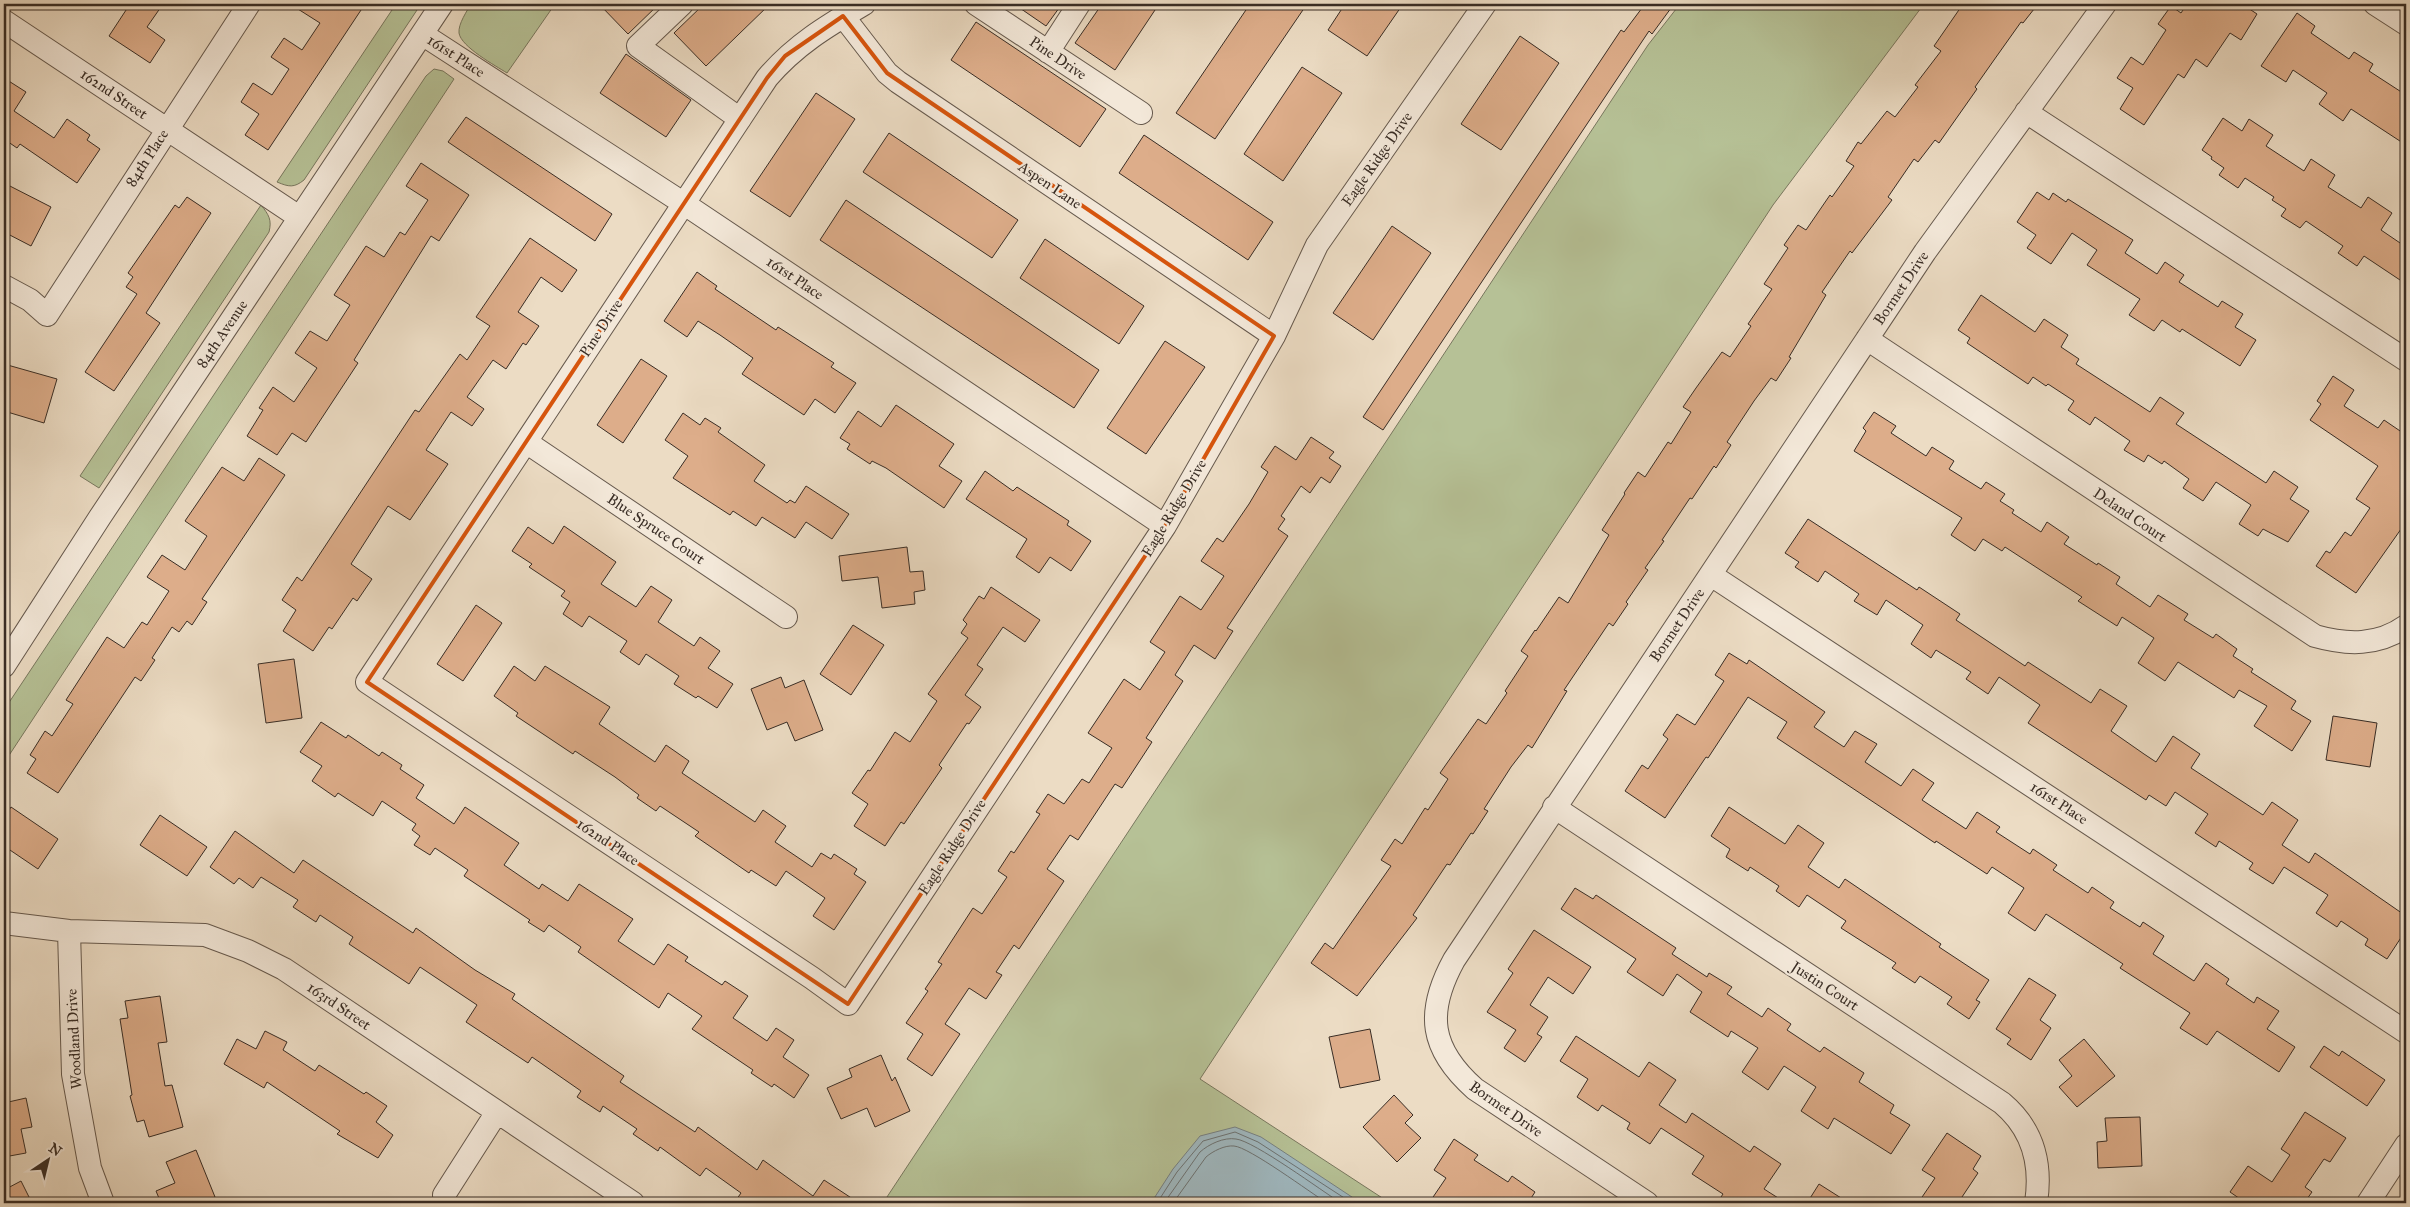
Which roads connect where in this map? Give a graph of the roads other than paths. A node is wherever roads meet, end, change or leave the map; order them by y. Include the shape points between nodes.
1 (248, 4) edge
2 (442, 4) edge
3 (682, 4) edge
4 (864, 4) edge
5 (976, 4) edge
6 (1079, 4) edge
7 (1485, 4) edge
8 (2105, 4) edge
9 (2375, 4) edge
10 (843, 16) junction
11 (4, 21) edge
12 (2406, 24) edge
13 (422, 34) junction
14 (1048, 52) junction
15 (2026, 112) junction
16 (1140, 113) dead end
17 (740, 119) junction
18 (166, 129) junction
19 (683, 203) junction
20 (299, 217) junction
21 (4, 286) edge
22 (1274, 336) junction
23 (1867, 339) junction
24 (2406, 360) edge
25 (526, 442) junction
26 (1165, 526) junction
27 (1711, 575) junction
28 (786, 617) dead end
29 (2406, 626) edge
30 (4, 666) edge
31 (367, 682) joint
32 (1554, 807) junction
33 (4, 923) edge
34 (69, 931) junction
35 (848, 1004) joint
36 (2406, 1032) edge
37 (497, 1112) junction
38 (2406, 1145) edge
39 (444, 1195) dead end
40 (103, 1203) edge
41 (633, 1203) edge
42 (1646, 1203) edge
43 (2036, 1203) edge
44 (2368, 1203) edge

1 - 18 street, 84th Place
2 - 13 street, 84th Avenue
3 - 17 street via 638,46
4 - 10 street, Pine Drive
5 - 14 street, Pine Drive
6 - 14 street
7 - 22 street, Eagle Ridge Drive via 1317,245
8 - 15 street, Bormet Drive
9 - 12 street
10 - 17 street, Pine Drive via 785,56
10 - 22 street, Aspen Lane via 887,73 898,82
11 - 18 street, 162nd Street
13 - 19 street, 161st Place
13 - 20 street, 84th Avenue
14 - 16 street, Pine Drive
15 - 23 street, Bormet Drive
15 - 24 street
17 - 19 street, Pine Drive
18 - 20 street, 162nd Street
18 - 21 street, 84th Place via 47,315 30,300
19 - 25 street, Pine Drive
19 - 26 street, 161st Place
20 - 30 street, 84th Avenue
22 - 26 street, Eagle Ridge Drive
23 - 27 street, Bormet Drive
23 - 29 street, Deland Court via 2314,636 2336,642 2361,643 2379,640
25 - 28 street, Blue Spruce Court
25 - 31 street, Pine Drive
26 - 35 street, Eagle Ridge Drive
27 - 32 street, Bormet Drive
27 - 36 street, 161st Place
31 - 35 street, 162nd Place
32 - 42 street, Bormet Drive via 1444,979 1436,1010 1439,1041 1458,1074 1475,1089
32 - 43 street, Justin Court via 2002,1103 2024,1125 2037,1157 2039,1181
33 - 34 street, 163rd Street
34 - 37 street, 163rd Street via 205,935 248,951 284,969
34 - 40 street, Woodland Drive via 73,1074 90,1168
37 - 39 street
37 - 41 street, 163rd Street
38 - 44 street

